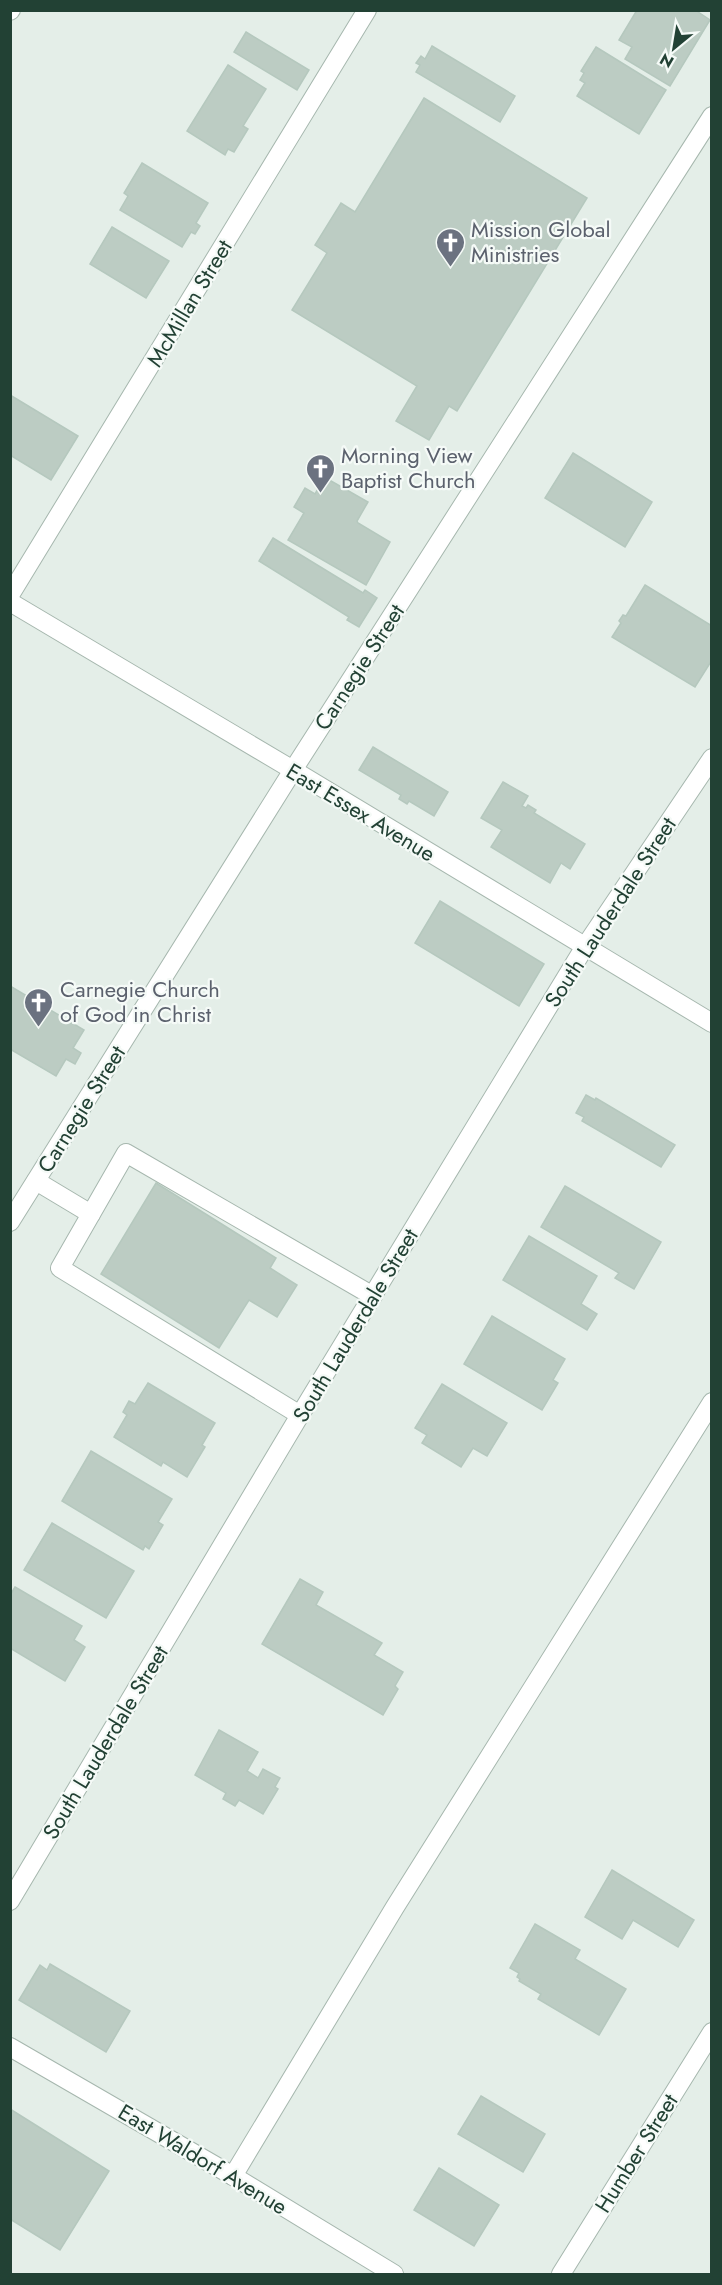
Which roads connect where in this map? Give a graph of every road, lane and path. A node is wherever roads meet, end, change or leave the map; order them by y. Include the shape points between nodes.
1 (368, 10) edge
2 (711, 116) edge
3 (10, 595) edge
4 (10, 602) edge
5 (711, 758) edge
6 (293, 770) junction
7 (584, 948) junction
8 (711, 1023) edge
9 (36, 1181) junction
10 (91, 1214) junction
11 (10, 1222) edge
12 (373, 1296) junction
13 (711, 1402) edge
14 (300, 1415) junction
15 (10, 1900) edge
16 (711, 2032) edge
17 (10, 2047) edge
18 (233, 2176) junction
19 (394, 2274) edge
20 (561, 2274) edge

1 - 3 street, McMillan Street
2 - 6 street, Carnegie Street
4 - 6 street, East Essex Avenue
5 - 7 street, South Lauderdale Street
6 - 7 street, East Essex Avenue
6 - 9 street, Carnegie Street
7 - 8 street, East Essex Avenue
7 - 12 street, South Lauderdale Street
9 - 10 street
9 - 11 street, Carnegie Street
10 - 12 street via 126,1153
10 - 14 street via 60,1268
12 - 14 street, South Lauderdale Street
13 - 18 street via 395,1907
14 - 15 street, South Lauderdale Street
16 - 20 street, Humber Street
17 - 18 street, East Waldorf Avenue
18 - 19 street, East Waldorf Avenue

